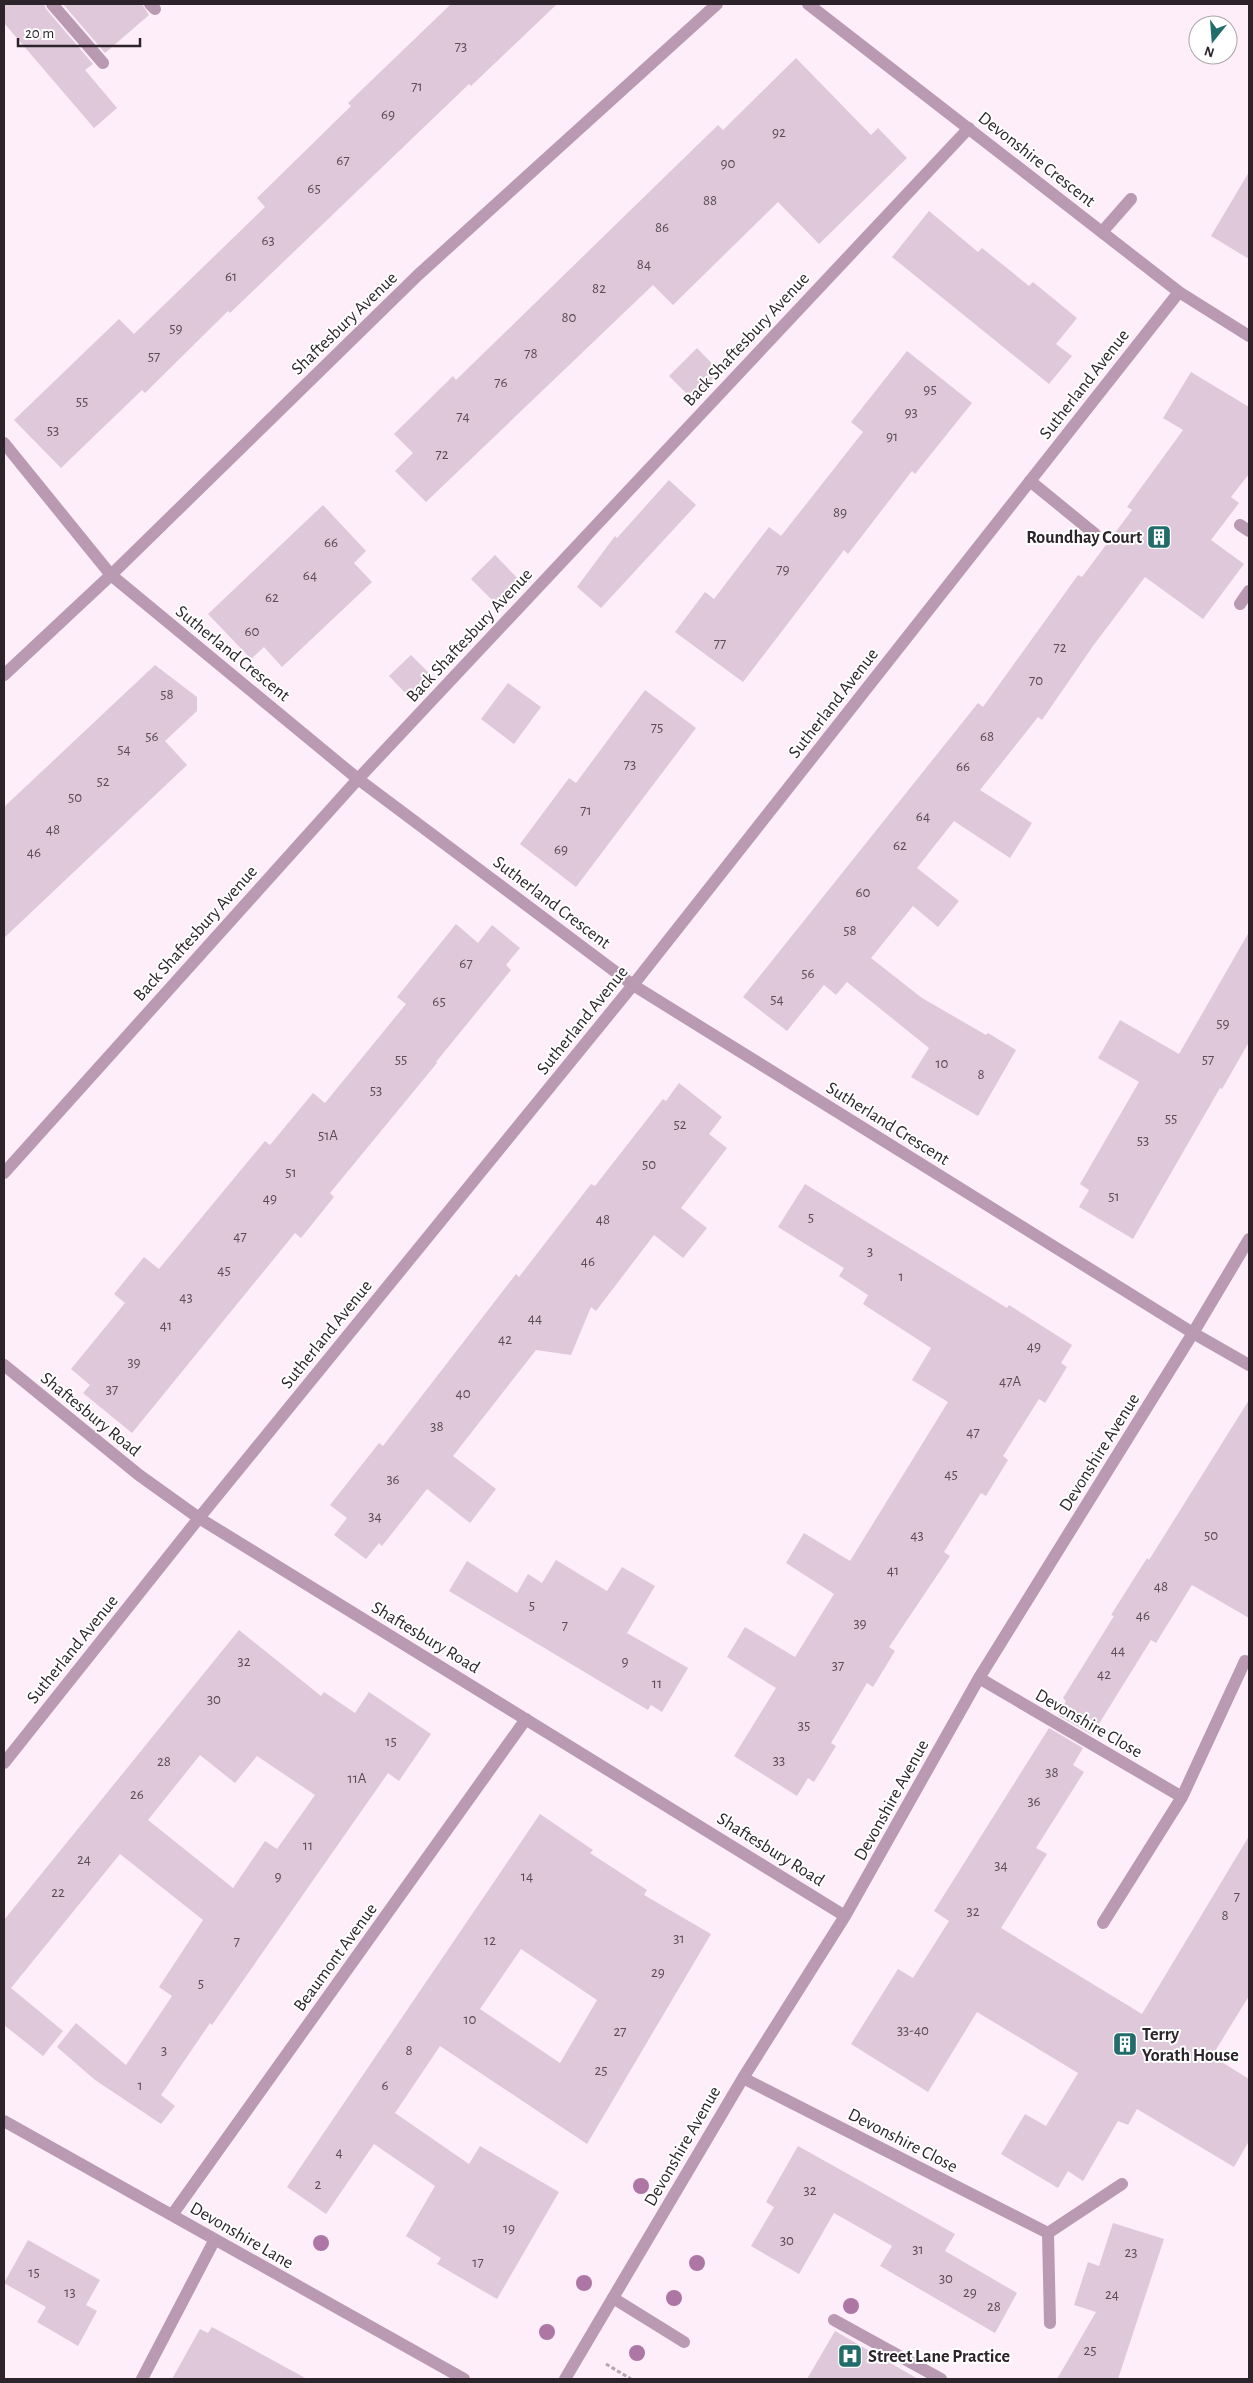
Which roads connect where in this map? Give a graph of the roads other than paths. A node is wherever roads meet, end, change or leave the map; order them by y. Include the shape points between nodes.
1 (52, 4) edge
2 (717, 4) edge
3 (808, 4) edge
4 (103, 63) dead end
5 (968, 128) junction
6 (1131, 199) dead end
7 (1102, 232) junction
8 (1179, 292) junction
9 (1249, 336) edge
10 (4, 443) edge
11 (1030, 481) junction
12 (1095, 534) dead end
13 (111, 575) junction
14 (1249, 591) edge
15 (1240, 604) dead end
16 (4, 676) edge
17 (358, 779) junction
18 (633, 985) junction
19 (4, 1173) edge
20 (1249, 1239) edge
21 (1193, 1334) junction
22 (4, 1365) edge
23 (1249, 1365) edge
24 (199, 1518) junction
25 (1245, 1661) dead end
26 (979, 1678) junction
27 (526, 1719) junction
28 (4, 1763) edge
29 (1182, 1797) junction
30 (845, 1916) junction
31 (1103, 1923) dead end
32 (743, 2078) junction
33 (4, 2121) edge
34 (1122, 2184) dead end
35 (172, 2215) junction
36 (1048, 2233) junction
37 (214, 2241) junction
38 (613, 2298) junction
39 (834, 2320) dead end
40 (1050, 2323) dead end
41 (684, 2342) dead end
42 (142, 2379) edge
43 (464, 2379) edge
44 (565, 2379) edge
45 (941, 2379) edge

1 - 4 street
2 - 13 street, Shaftesbury Avenue via 418,276
3 - 5 street, Devonshire Crescent
5 - 7 street, Devonshire Crescent
5 - 17 street, Back Shaftesbury Avenue
6 - 7 street
7 - 8 street, Devonshire Crescent
8 - 9 street, Devonshire Crescent
8 - 11 street, Sutherland Avenue
10 - 13 street, Sutherland Crescent
11 - 12 street
11 - 18 street, Sutherland Avenue
13 - 16 street, Shaftesbury Avenue
13 - 17 street, Sutherland Crescent
14 - 15 street
17 - 18 street, Sutherland Crescent
17 - 19 street, Back Shaftesbury Avenue
18 - 21 street, Sutherland Crescent
18 - 24 street, Sutherland Avenue
20 - 21 street, Devonshire Avenue
21 - 23 street, Sutherland Crescent
21 - 26 street, Devonshire Avenue
22 - 24 street, Shaftesbury Road via 139,1475
24 - 27 street, Shaftesbury Road
24 - 28 street, Sutherland Avenue
25 - 29 street
26 - 29 street, Devonshire Close
26 - 30 street, Devonshire Avenue
27 - 30 street, Shaftesbury Road
27 - 35 street, Beaumont Avenue
29 - 31 street
30 - 32 street, Devonshire Avenue
32 - 36 street, Devonshire Close
32 - 38 street, Devonshire Avenue
33 - 35 street, Devonshire Lane
34 - 36 street
35 - 37 street, Devonshire Lane
36 - 40 street
37 - 42 street
37 - 43 street, Devonshire Lane
38 - 41 street
38 - 44 street, Devonshire Avenue
39 - 45 street

